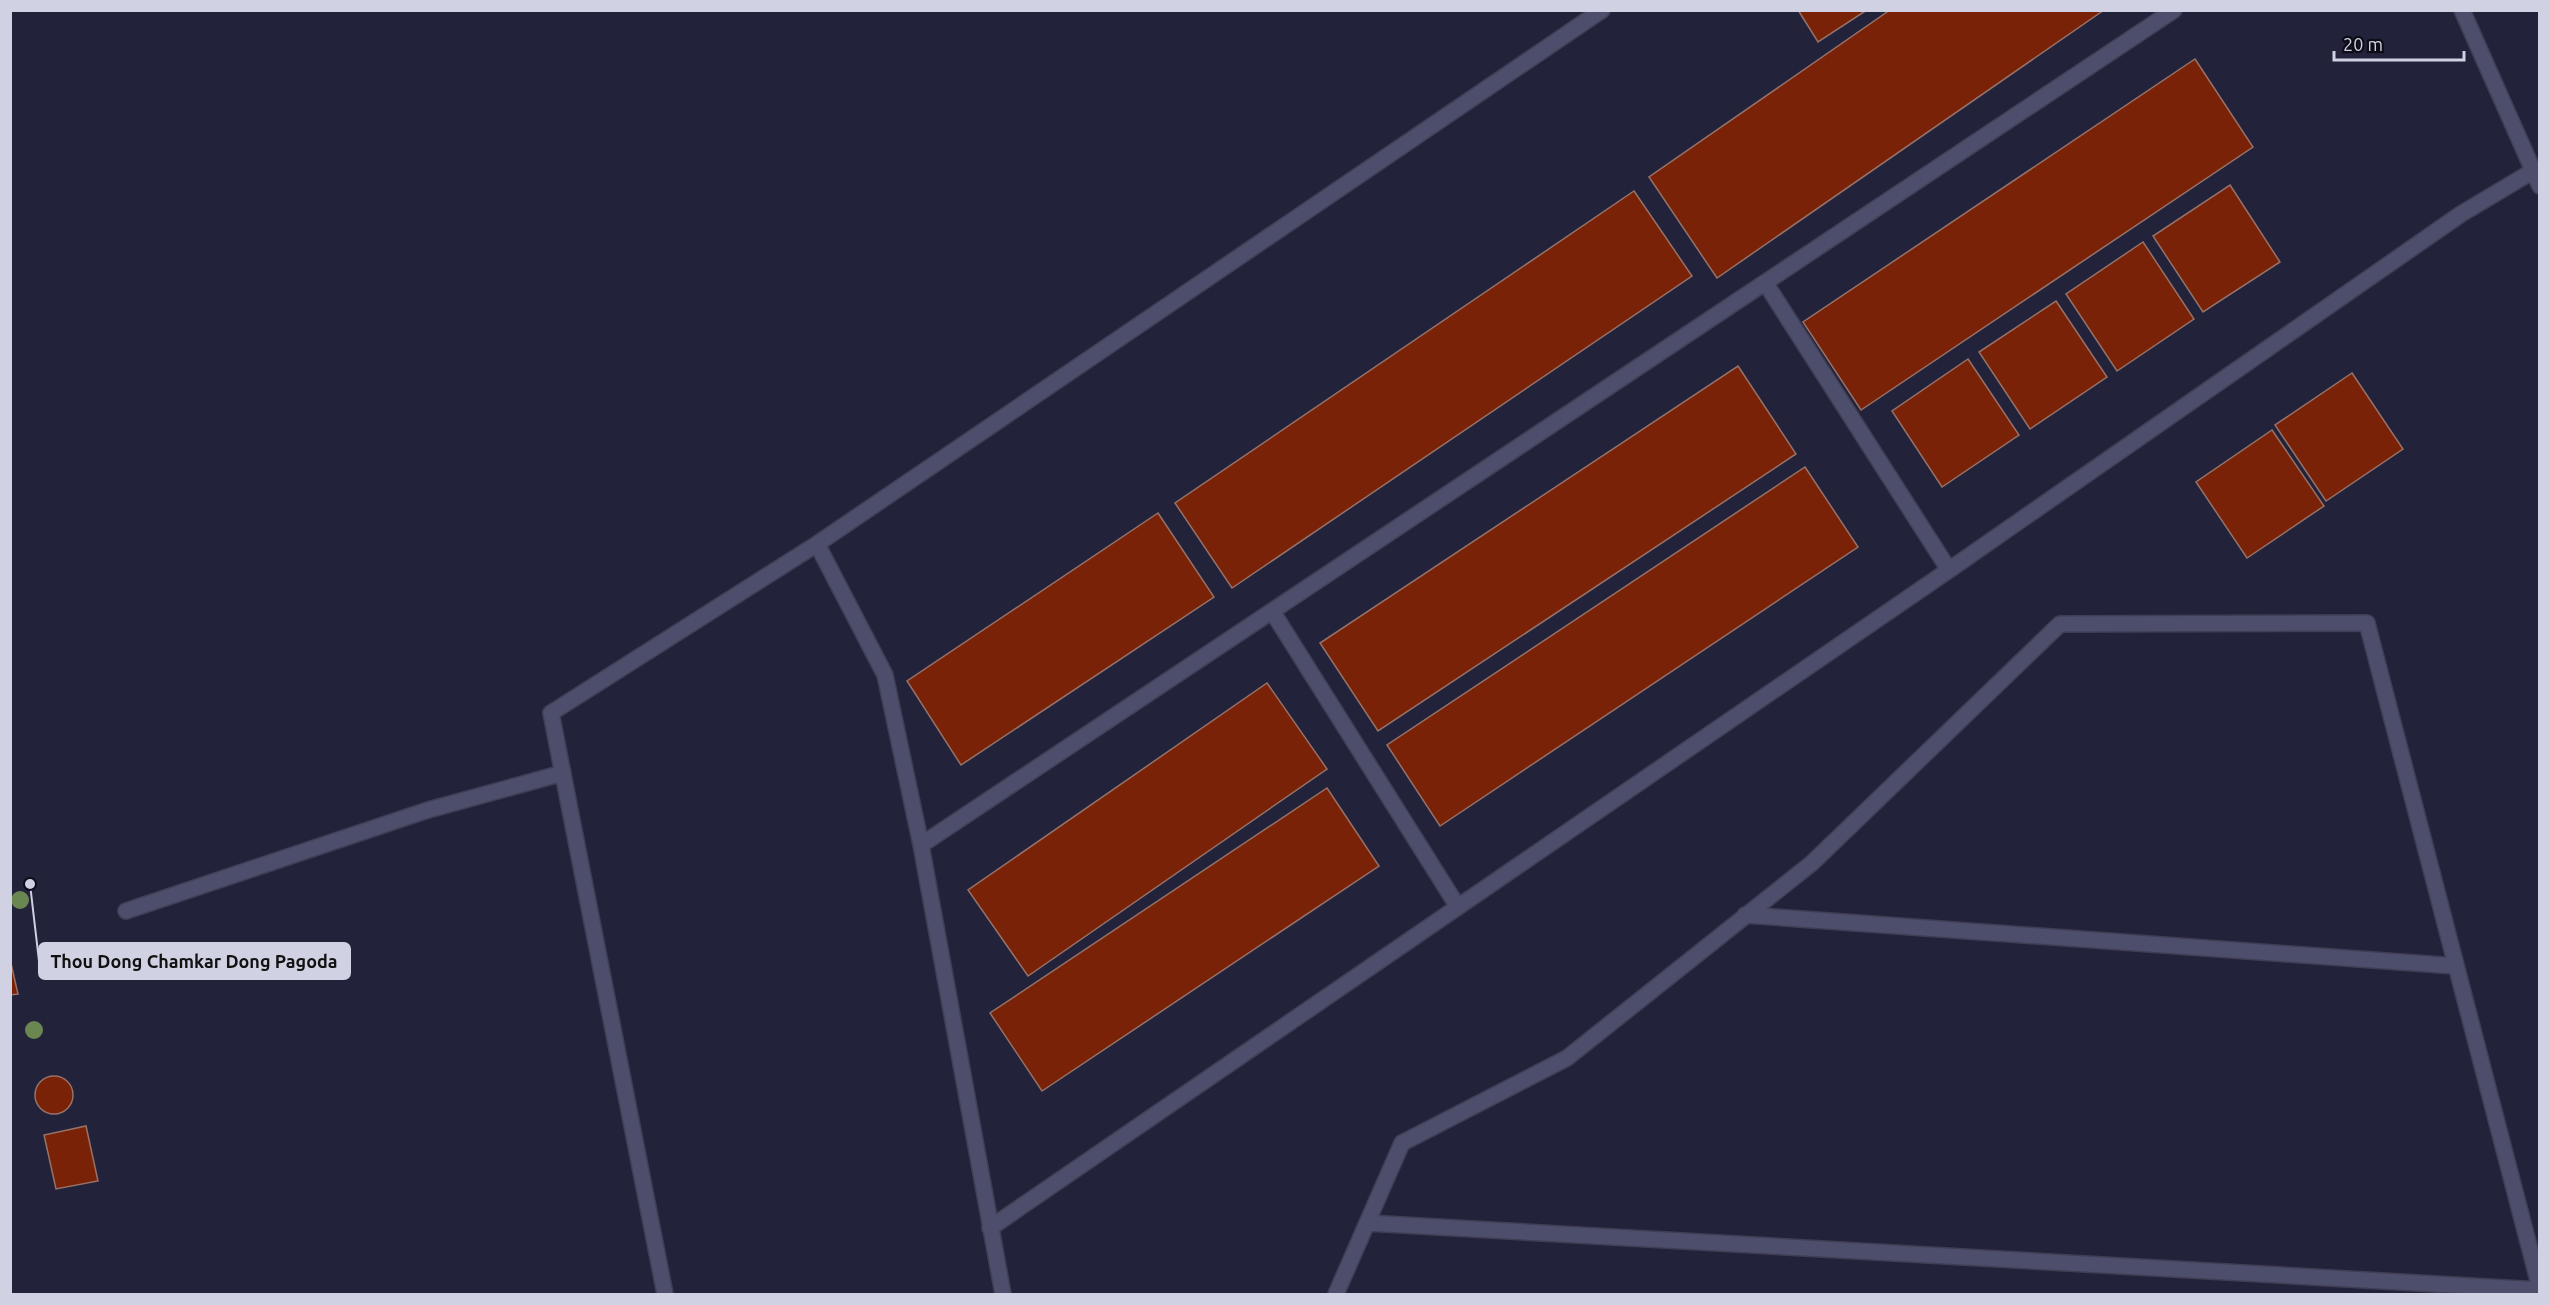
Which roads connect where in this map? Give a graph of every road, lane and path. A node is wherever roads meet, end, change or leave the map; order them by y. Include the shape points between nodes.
1 (1602, 10) edge
2 (2174, 10) edge
3 (2462, 10) edge
4 (2533, 171) junction
5 (2540, 186) edge
6 (1766, 284) junction
7 (817, 544) junction
8 (1949, 570) junction
9 (1272, 611) junction
10 (563, 774) junction
11 (921, 845) junction
12 (1458, 907) junction
13 (126, 911) dead end
14 (1745, 915) junction
15 (2457, 966) junction
16 (1367, 1223) junction
17 (990, 1228) junction
18 (2540, 1289) edge
19 (665, 1294) edge
20 (1003, 1294) edge
21 (1336, 1294) edge

1 - 7 street
2 - 6 street
3 - 4 street
4 - 5 street
4 - 8 street via 2461,214
6 - 8 street
6 - 9 street
7 - 10 street via 551,713
7 - 11 street via 885,675
8 - 12 street
9 - 11 street
9 - 12 street
10 - 13 street via 428,810
10 - 19 street
11 - 17 street
12 - 17 street
14 - 15 street
14 - 15 street via 1812,863 2060,624 2367,623
14 - 16 street via 1567,1058 1402,1143
15 - 18 street
16 - 18 street
16 - 21 street
17 - 20 street

